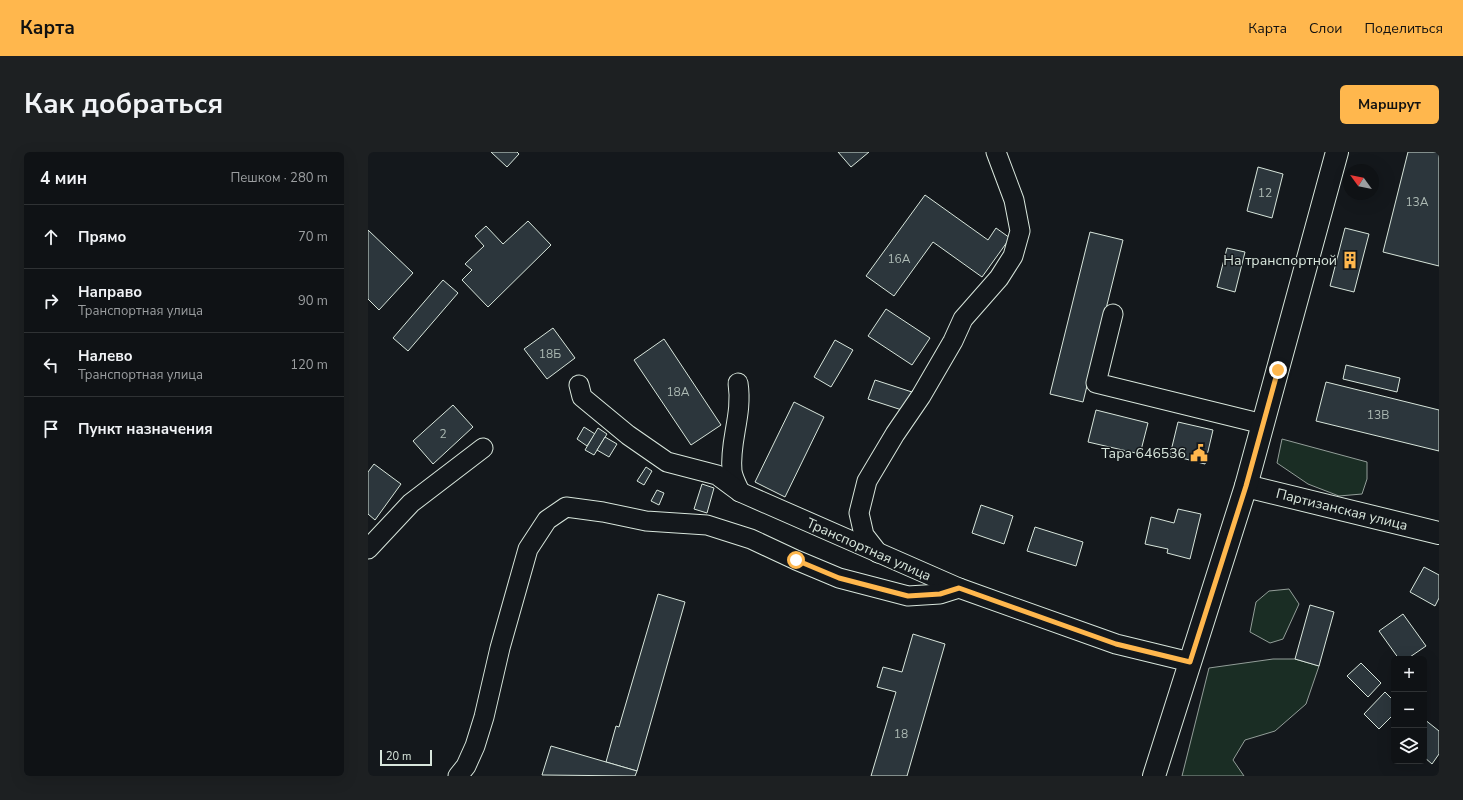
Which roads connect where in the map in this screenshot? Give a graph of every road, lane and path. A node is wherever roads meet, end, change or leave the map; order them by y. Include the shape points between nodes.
1 (996, 152) edge
2 (1337, 152) edge
3 (1114, 314) dead end
4 (738, 383) dead end
5 (579, 386) dead end
6 (1263, 424) junction
7 (483, 448) dead end
8 (1246, 486) junction
9 (740, 492) junction
10 (1439, 533) edge
11 (368, 549) edge
12 (878, 553) junction
13 (959, 588) junction
14 (1190, 662) junction
15 (458, 776) edge
16 (1154, 776) edge

1 - 12 street via 1014,200 1020,231 1013,256 999,278 964,319 921,396 867,481 859,513 864,535
2 - 6 main road
3 - 6 street via 1096,383
4 - 9 street via 739,415 733,447 732,472
5 - 9 street, Транспортная улица via 582,398 667,462 717,475
6 - 8 main road
7 - 11 street via 411,503
8 - 10 main road, Партизанская улица
8 - 14 main road
9 - 12 street, Транспортная улица
12 - 13 street, Транспортная улица
13 - 14 street, Транспортная улица via 1116,644
13 - 15 street via 940,594 908,596 839,578 751,539 707,525 646,521 566,507 547,520 528,549 482,724 466,766
14 - 16 main road

